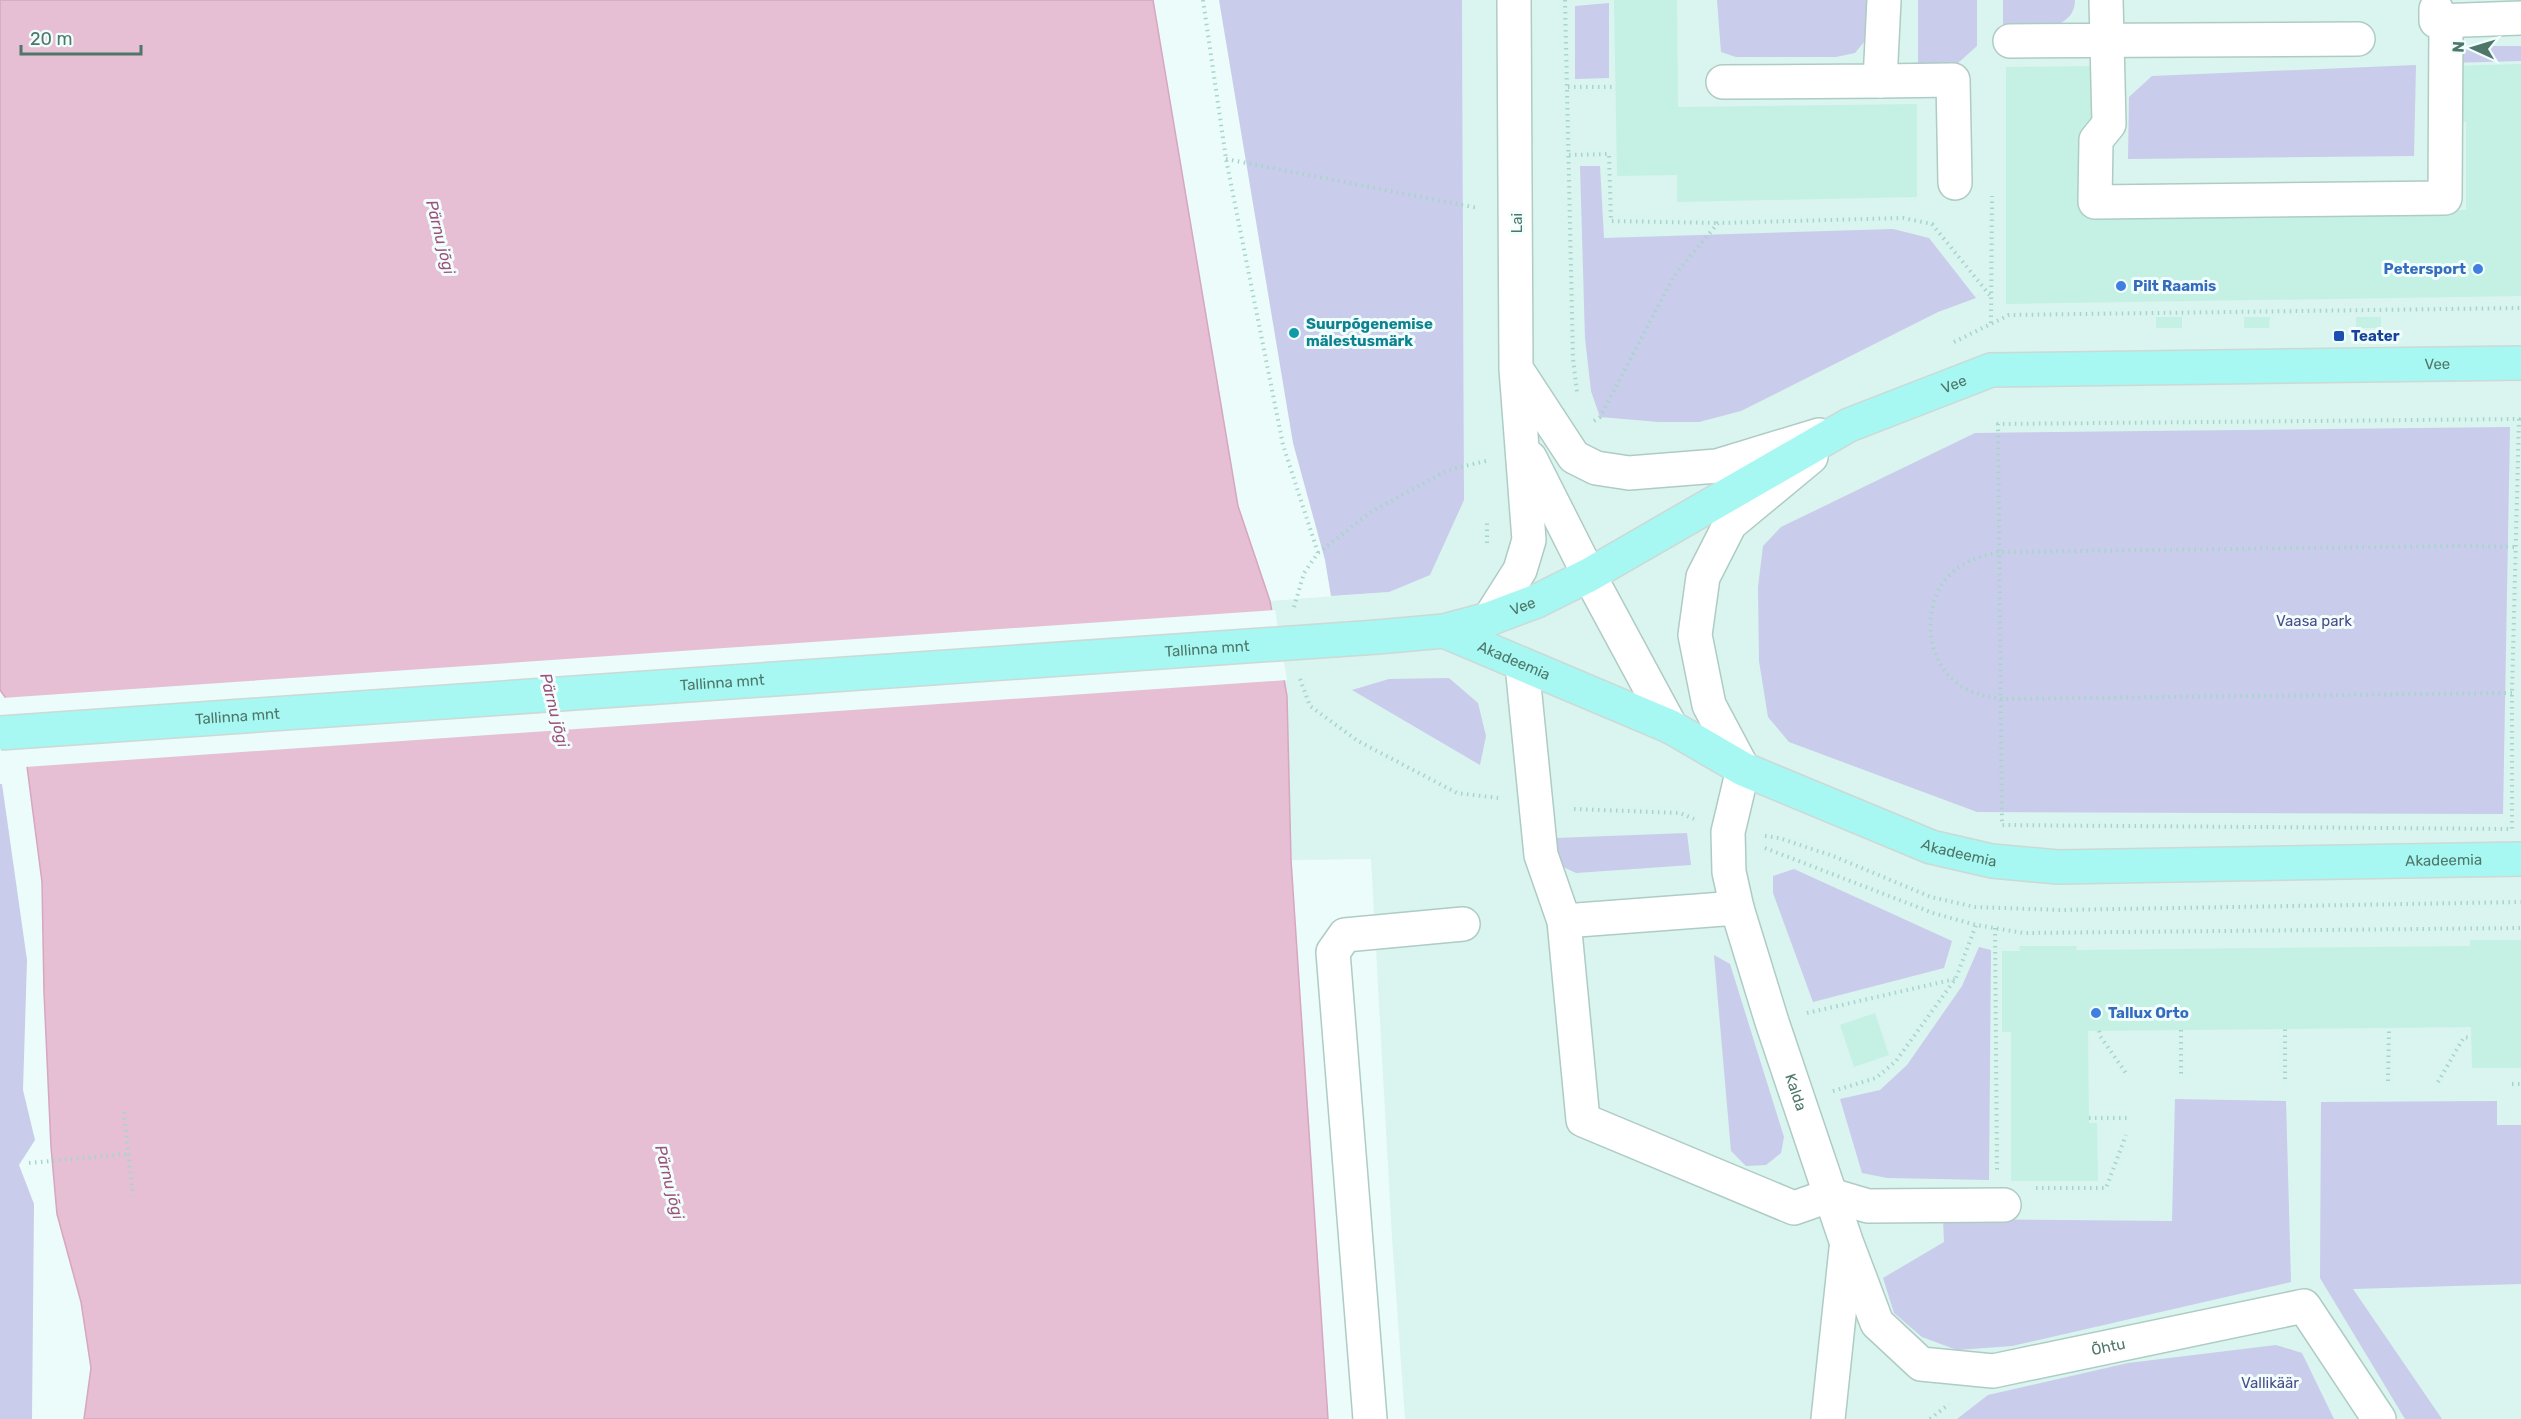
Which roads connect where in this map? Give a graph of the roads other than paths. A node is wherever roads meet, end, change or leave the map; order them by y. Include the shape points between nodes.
1 (1514, 0) edge
2 (1884, 0) edge
3 (2106, 0) edge
4 (2441, 10) edge
5 (2521, 18) edge
6 (2358, 39) dead end
7 (2010, 41) dead end
8 (2105, 42) junction
9 (1880, 81) junction
10 (1723, 82) dead end
11 (1955, 183) dead end
12 (2521, 363) edge
13 (1516, 369) junction
14 (1850, 425) junction
15 (1524, 446) junction
16 (1589, 575) junction
17 (1490, 619) junction
18 (1444, 631) junction
19 (1522, 665) junction
20 (1671, 727) junction
21 (0, 733) edge
22 (1743, 769) junction
23 (2521, 859) edge
24 (1737, 908) junction
25 (1564, 921) junction
26 (1463, 924) dead end
27 (1831, 1195) junction
28 (2000, 1200) road end
29 (1846, 1241) junction
30 (1370, 1419) edge
31 (1828, 1419) edge
32 (2379, 1419) edge

1 - 13 street, Lai
2 - 9 street
3 - 8 street
4 - 5 street
4 - 8 street via 2445,198 2095,202 2096,140 2109,124
6 - 8 street
7 - 8 street
9 - 10 street
9 - 11 street via 1953,80
12 - 14 main road, Vee via 1991,370
13 - 14 street via 1574,457 1596,468 1629,472 1717,466
13 - 15 street, Lai
14 - 16 main road, Vee
14 - 22 street via 1730,525 1703,577 1695,635 1699,658 1709,705
15 - 16 street, Lai
15 - 17 street, Lai via 1529,540 1520,570
16 - 17 main road, Vee via 1538,601
16 - 20 street, Lai
17 - 18 main road, Vee
18 - 19 main road, Akadeemia
18 - 21 main road, Tallinna mnt, bridge
19 - 20 main road, Akadeemia
19 - 25 street via 1541,855
20 - 22 main road, Akadeemia
22 - 23 main road, Akadeemia via 1931,847 1992,861 2058,867
22 - 24 street, Kalda via 1728,832 1729,872
24 - 25 street
24 - 27 street, Kalda
25 - 27 street via 1583,1120 1794,1208
26 - 30 street via 1345,935 1333,952
27 - 28 street via 1868,1206
27 - 29 street, Kalda
29 - 31 street, Kalda
29 - 32 street, Õhtu via 1877,1323 1921,1364 1993,1371 2304,1306

